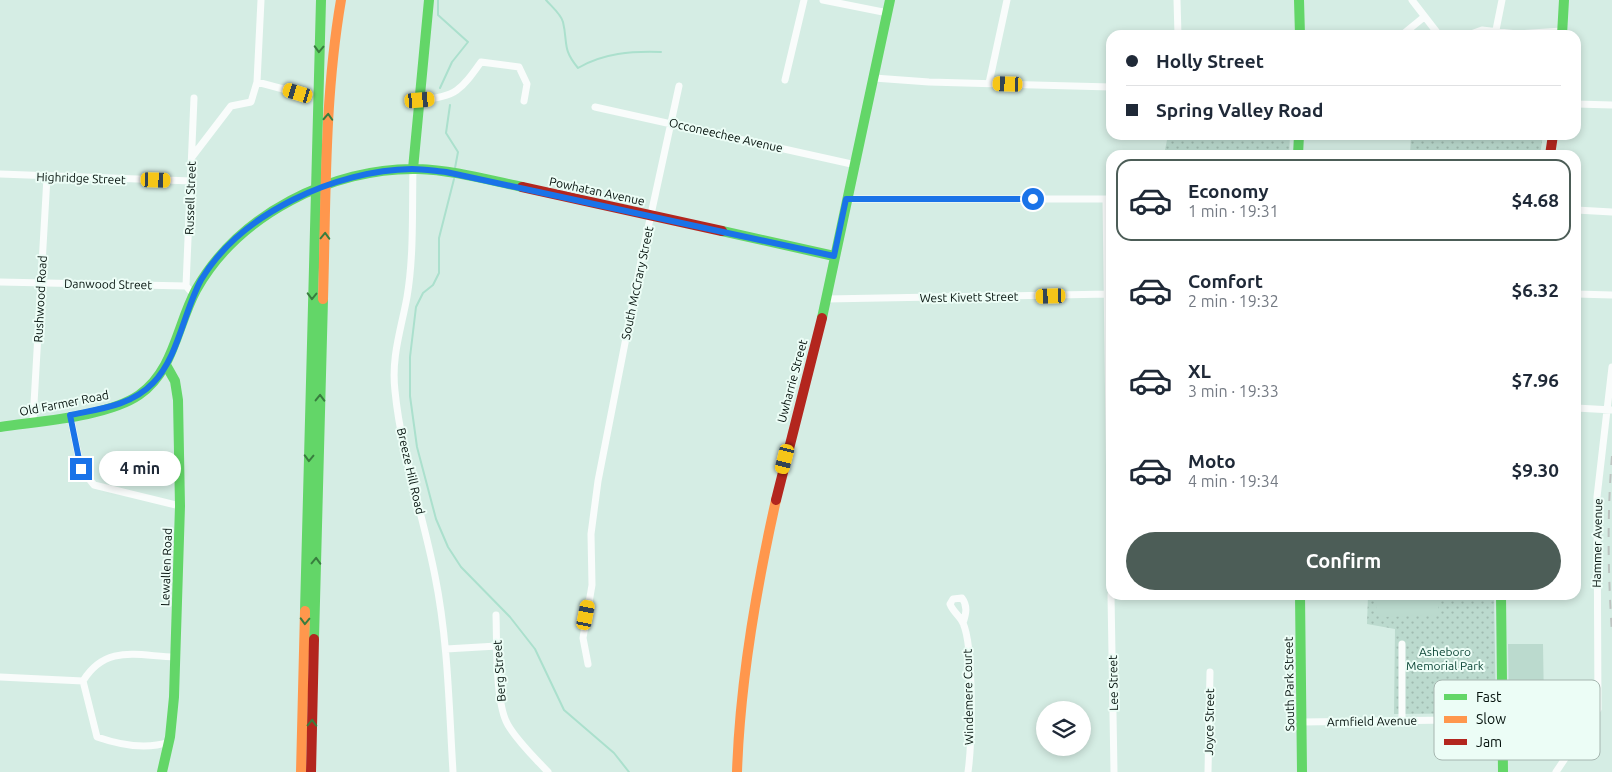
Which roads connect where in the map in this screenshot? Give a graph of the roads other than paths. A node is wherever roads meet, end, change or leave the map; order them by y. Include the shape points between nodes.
1 (261, 0) edge
2 (321, 0) edge
3 (341, 0) edge
4 (429, 0) edge
5 (804, 0) edge
6 (823, 0) edge
7 (890, 0) edge
8 (1007, 0) edge
9 (1177, 0) edge
10 (1299, 0) edge
11 (1412, 0) edge
12 (1502, 0) edge
13 (1564, 0) edge
14 (888, 13) junction
15 (1424, 17) junction
16 (1178, 30) edge
17 (1300, 30) edge
18 (1408, 30) edge
19 (1435, 30) edge
20 (1482, 30) edge
21 (1496, 30) joint
22 (1562, 30) edge
23 (874, 78) junction
24 (785, 80) dead end
25 (256, 82) junction
26 (990, 83) junction
27 (679, 86) dead end
28 (1106, 87) edge
29 (298, 93) dead end
30 (194, 98) dead end
31 (420, 100) junction
32 (524, 101) dead end
33 (1581, 104) edge
34 (1612, 106) edge
35 (595, 107) dead end
36 (671, 122) junction
37 (192, 157) junction
38 (856, 165) junction
39 (413, 169) junction
40 (0, 174) edge
41 (47, 177) junction
42 (192, 181) junction
43 (846, 199) junction
44 (1106, 199) edge
45 (1581, 210) edge
46 (1612, 212) edge
47 (651, 216) junction
48 (834, 256) junction
49 (0, 282) edge
50 (41, 283) junction
51 (186, 286) junction
52 (1106, 294) edge
53 (1581, 294) edge
54 (194, 295) junction
55 (1612, 295) edge
56 (826, 299) junction
57 (166, 365) junction
58 (1612, 367) edge
59 (1581, 408) edge
60 (1610, 410) edge
61 (70, 415) junction
62 (33, 421) junction
63 (0, 427) edge
64 (180, 506) junction
65 (1112, 600) edge
66 (1300, 600) edge
67 (1500, 600) edge
68 (496, 615) dead end
69 (963, 623) dead end
70 (1402, 644) dead end
71 (497, 646) junction
72 (446, 649) junction
73 (175, 657) junction
74 (588, 664) dead end
75 (1210, 672) dead end
76 (0, 677) edge
77 (1501, 680) edge
78 (1598, 680) edge
79 (83, 681) junction
80 (1434, 720) edge
81 (1402, 721) junction
82 (1302, 722) junction
83 (169, 742) junction
84 (1564, 760) edge
85 (162, 772) edge
86 (301, 772) edge
87 (311, 772) edge
88 (453, 772) edge
89 (548, 772) edge
90 (737, 772) edge
91 (968, 772) edge
92 (1114, 772) edge
93 (1208, 772) edge
94 (1302, 772) edge
95 (1556, 772) edge

1 - 25 street
2 -> 86 main road
87 -> 3 main road via 327,166 331,72
4 - 31 main road
5 - 24 street
6 - 14 street
7 - 14 main road, Uwharrie Street
8 - 26 street
9 - 16 street
10 - 17 main road
11 - 15 street
12 - 21 street
13 - 22 main road
14 - 23 main road, Uwharrie Street
15 - 18 street
15 - 19 street
20 - 21 street
23 - 26 street
23 - 38 main road, Uwharrie Street
25 - 29 street
25 - 37 street via 251,102 231,106
26 - 28 street
27 - 36 street, South McCrary Street
30 - 37 street, Russell Street
31 - 32 street via 460,90 481,62 519,67 527,84
31 - 39 main road
33 - 34 street
35 - 36 street, Occoneechee Avenue
36 - 38 street, Occoneechee Avenue
36 - 47 street, South McCrary Street
37 - 42 street, Russell Street
38 - 43 main road, Uwharrie Street
39 - 47 main road, Powhatan Avenue via 471,176
39 - 54 main road, Old Farmer Road via 380,172 336,182 279,208 228,248
39 - 72 street, Breeze Hill Road via 408,278 393,362 401,429 435,576
40 - 41 street, Highridge Street
41 - 42 street, Highridge Street
41 - 50 street, Rushwood Road
42 - 51 street, Russell Street
43 - 44 street
43 - 48 main road, Uwharrie Street
45 - 46 street
47 - 48 main road, Powhatan Avenue
47 - 74 street, South McCrary Street via 598,481 591,534 592,584 583,630
48 - 56 main road, Uwharrie Street
49 - 50 street, Danwood Street
50 - 51 street, Danwood Street
50 - 62 street, Rushwood Road
51 - 54 street
52 - 56 street, West Kivett Street
53 - 55 street
54 - 57 main road, Old Farmer Road
56 - 90 main road, Uwharrie Street via 764,553 740,708
57 - 61 main road, Old Farmer Road via 154,383 138,396 118,405
57 - 64 main road, Lewallen Road via 175,381 178,400
58 - 60 street, Hammer Avenue
59 - 60 street
60 - 78 street, Hammer Avenue via 1597,497
61 - 62 main road, Old Farmer Road
61 - 64 street via 81,469 94,485
62 - 63 main road, Old Farmer Road
64 - 73 main road, Lewallen Road
65 - 92 street, Lee Street
66 - 82 main road, South Park Street
67 - 77 main road
68 - 71 street, Berg Street
69 - 91 street, Windemere Court via 970,680
70 - 81 street
71 - 72 street
71 - 89 street, Berg Street via 505,718 514,734
72 - 88 street, Breeze Hill Road
73 - 79 street via 110,655 98,663
73 - 83 main road, Lewallen Road
75 - 93 street, Joyce Street
76 - 79 street
79 - 83 street via 97,737 141,746
80 - 81 street, Armfield Avenue
81 - 82 street, Armfield Avenue
82 - 94 main road, South Park Street
83 - 85 main road, Lewallen Road
84 - 95 street, Hammer Avenue

